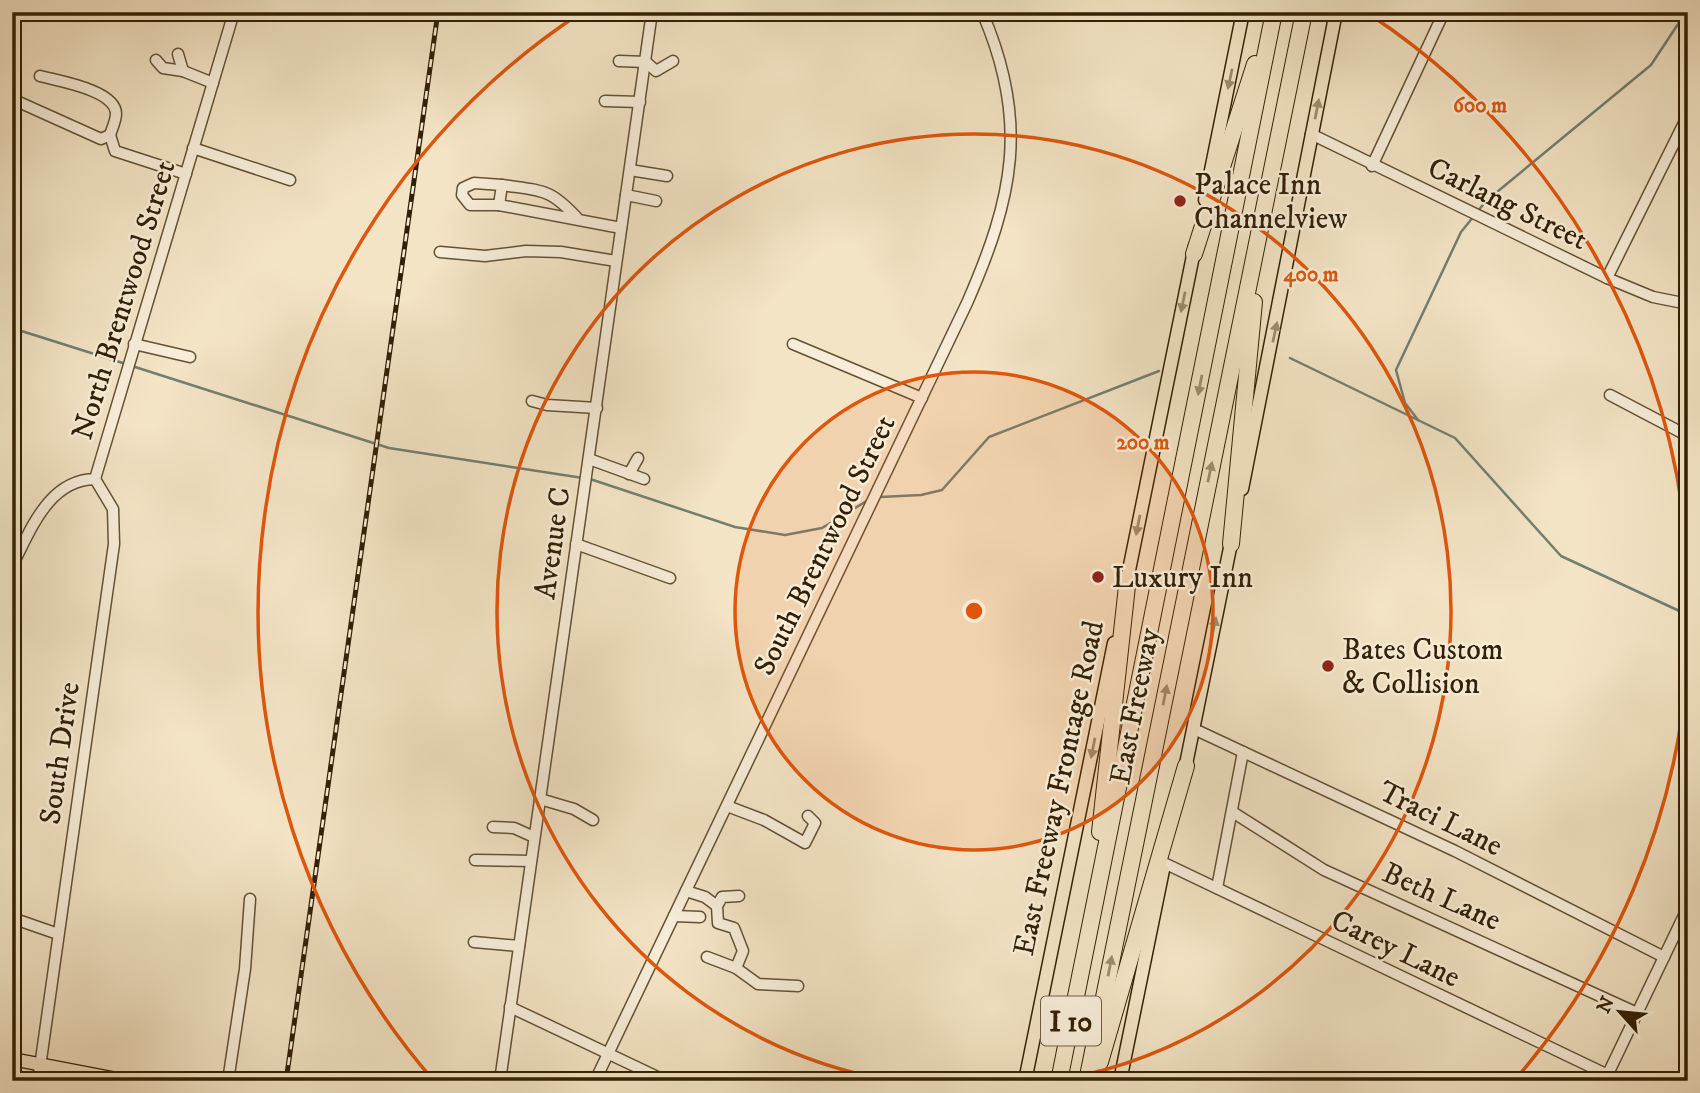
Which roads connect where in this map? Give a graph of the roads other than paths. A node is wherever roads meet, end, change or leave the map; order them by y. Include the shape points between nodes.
1 (234, 12) edge
2 (652, 12) edge
3 (982, 12) edge
4 (1244, 12) edge
5 (1274, 12) edge
6 (1304, 12) edge
7 (1336, 12) edge
8 (1444, 12) edge
9 (1270, 30) junction
10 (178, 54) dead end
11 (156, 60) dead end
12 (619, 61) dead end
13 (674, 61) dead end
14 (645, 62) junction
15 (183, 71) junction
16 (40, 76) dead end
17 (213, 83) junction
18 (12, 99) edge
19 (605, 101) dead end
20 (640, 102) junction
21 (1688, 116) edge
22 (1311, 134) junction
23 (110, 135) junction
24 (193, 148) junction
25 (1372, 166) junction
26 (630, 170) junction
27 (186, 174) junction
28 (667, 176) dead end
29 (290, 180) dead end
30 (502, 186) junction
31 (626, 195) junction
32 (656, 201) dead end
33 (499, 205) junction
34 (1264, 211) junction
35 (579, 220) junction
36 (621, 228) junction
37 (440, 252) dead end
38 (1194, 254) junction
39 (617, 261) junction
40 (1607, 278) junction
41 (1688, 303) edge
42 (134, 344) junction
43 (793, 344) dead end
44 (190, 356) dead end
45 (1610, 395) dead end
46 (922, 398) junction
47 (532, 401) dead end
48 (597, 408) junction
49 (1688, 436) edge
50 (589, 458) junction
51 (638, 458) dead end
52 (629, 474) junction
53 (644, 479) dead end
54 (95, 480) junction
55 (576, 544) junction
56 (1231, 544) junction
57 (12, 566) edge
58 (1128, 577) junction
59 (670, 578) dead end
60 (1194, 729) junction
61 (1243, 752) junction
62 (1186, 766) junction
63 (540, 799) junction
64 (727, 806) junction
65 (1234, 813) junction
66 (808, 816) dead end
67 (593, 820) dead end
68 (493, 827) dead end
69 (534, 837) junction
70 (475, 860) dead end
71 (531, 861) junction
72 (1164, 863) junction
73 (1101, 869) junction
74 (1217, 888) junction
75 (686, 891) junction
76 (739, 896) dead end
77 (250, 899) dead end
78 (717, 906) junction
79 (1688, 907) edge
80 (674, 916) junction
81 (700, 917) dead end
82 (12, 918) edge
83 (58, 934) junction
84 (474, 942) dead end
85 (519, 946) junction
86 (707, 957) dead end
87 (1664, 957) junction
88 (736, 968) junction
89 (798, 986) dead end
90 (510, 1007) junction
91 (1637, 1013) junction
92 (608, 1054) junction
93 (12, 1059) edge
94 (40, 1066) junction
95 (1606, 1078) edge
96 (38, 1081) edge
97 (127, 1081) edge
98 (228, 1081) edge
99 (500, 1081) edge
100 (595, 1081) edge
101 (666, 1081) edge
102 (1025, 1081) edge
103 (1059, 1081) edge
104 (1087, 1081) edge
105 (1095, 1081) edge
106 (1120, 1081) edge

1 - 17 street, North Brentwood Street
2 - 14 street, Avenue C
3 - 46 street, South Brentwood Street via 1007,96 1009,186 976,282
4 -> 38 main road, East Freeway Frontage Road
5 - 9 highway, East Freeway / I 10
6 - 34 highway, East Freeway / I 10
22 -> 7 main road
8 - 25 street
9 - 38 highway via 1252,72
9 -> 73 highway, East Freeway / I 10
10 - 15 street
11 - 15 street via 163,68
12 - 14 street
13 - 14 street via 656,71
14 - 20 street, Avenue C
15 - 17 street
16 - 23 street via 104,96 114,104 117,114
17 - 24 street, North Brentwood Street
18 - 23 street via 101,139
19 - 20 street
20 - 26 street, Avenue C
21 - 40 street
22 - 25 street, Carlang Street
56 -> 22 main road
23 - 27 street via 115,151
24 - 27 street, North Brentwood Street
24 - 29 street
25 - 40 street, Carlang Street
26 - 28 street
26 - 31 street, Avenue C
27 - 42 street, North Brentwood Street
30 - 33 street
30 - 33 street via 474,183 463,188 461,195 470,205
30 - 35 street via 559,198
31 - 32 street
31 - 36 street, Avenue C
33 - 35 street
34 - 56 highway
104 -> 34 highway, East Freeway / I 10
35 - 36 street
36 - 39 street, Avenue C
37 - 39 street via 485,257 561,252
38 -> 58 main road, East Freeway Frontage Road
39 - 48 street, Avenue C
40 - 41 street, Carlang Street via 1653,297
42 - 44 street
42 - 54 street, North Brentwood Street
43 - 46 street
45 - 49 street
46 - 64 street, South Brentwood Street
47 - 48 street
48 - 50 street, Avenue C
50 - 52 street
50 - 55 street, Avenue C
51 - 52 street
52 - 53 street
54 - 57 street, North Brentwood Street via 64,488 50,499
54 - 83 street, South Drive via 111,501 116,524
55 - 59 street
55 - 63 street, Avenue C
60 -> 56 main road
58 - 73 highway via 1100,823
58 -> 102 main road, East Freeway Frontage Road
60 - 61 street, Traci Lane
60 - 62 main road
61 - 65 street
61 - 87 street, Traci Lane via 1455,851
62 - 72 main road
62 - 105 highway
63 - 67 street
63 - 69 street, Avenue C
64 - 66 street via 764,820 805,844 816,823
64 - 75 street, South Brentwood Street
65 - 74 street
65 - 91 street, Beth Lane via 1324,870
68 - 69 street via 514,828
69 - 71 street, Avenue C
70 - 71 street
71 - 85 street, Avenue C
72 - 74 street, Carey Lane
72 - 106 main road
73 - 103 highway, East Freeway / I 10
74 - 95 street, Carey Lane
75 - 78 street
75 - 80 street, South Brentwood Street
76 - 78 street via 722,897
77 - 98 street
78 - 88 street via 718,923 734,928 743,951
79 - 87 street
80 - 81 street
80 - 92 street, South Brentwood Street
82 - 83 street
83 - 94 street, South Drive
84 - 85 street
85 - 90 street, Avenue C
86 - 88 street
87 - 91 street
88 - 89 street via 758,984
90 - 92 street
90 - 99 street, Avenue C
91 - 95 street
92 - 100 street, South Brentwood Street
92 - 101 street
93 - 94 main road
94 - 96 street, South Drive
94 - 97 main road

